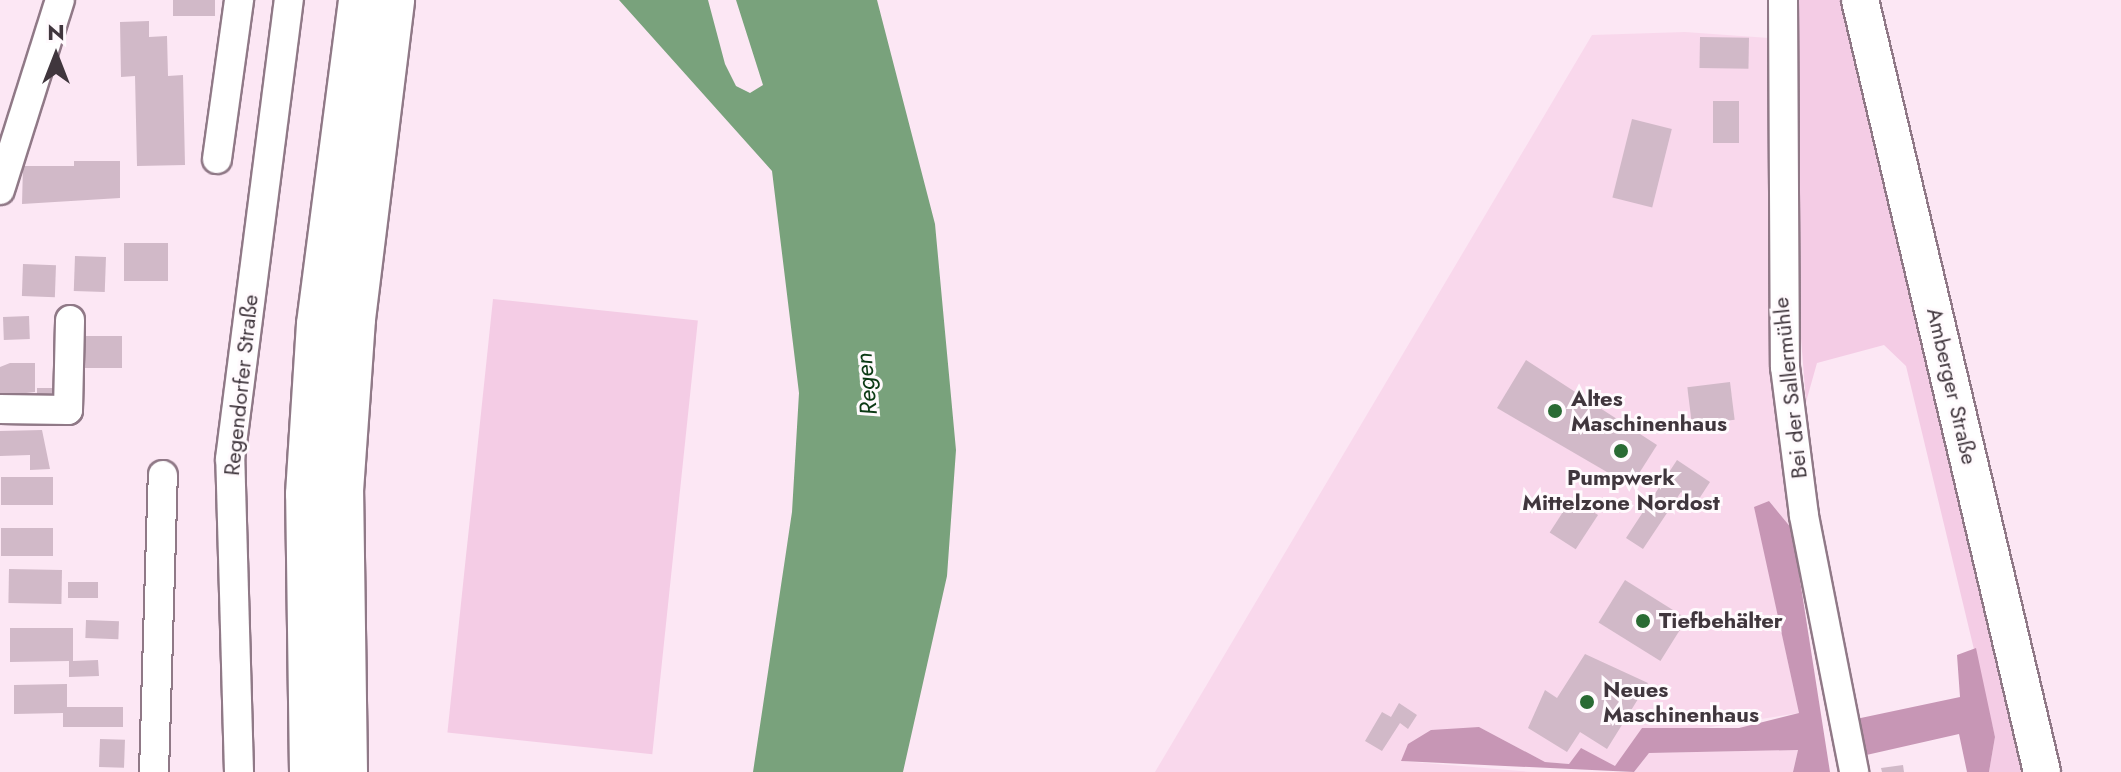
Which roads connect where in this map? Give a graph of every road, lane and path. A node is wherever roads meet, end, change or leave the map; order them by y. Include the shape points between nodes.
1 (60, 0) edge
2 (239, 0) edge
3 (289, 0) edge
4 (359, 0) edge
5 (394, 0) edge
6 (1783, 0) edge
7 (1860, 0) edge
8 (217, 159) dead end
9 (0, 190) edge
10 (70, 320) dead end
11 (0, 409) edge
12 (163, 475) dead end
13 (154, 772) edge
14 (239, 772) edge
15 (310, 772) edge
16 (347, 772) edge
17 (1854, 772) edge
18 (2042, 772) edge

1 - 9 street
2 - 8 street
3 - 14 street, Regendorfer Straße via 230,459
4 - 15 highway via 317,324 309,448
5 - 16 highway via 355,319 343,491
6 - 17 street, Bei der Sallermühle via 1785,367 1804,516
7 - 18 main road, Amberger Straße
10 - 11 street via 68,410
12 - 13 street

